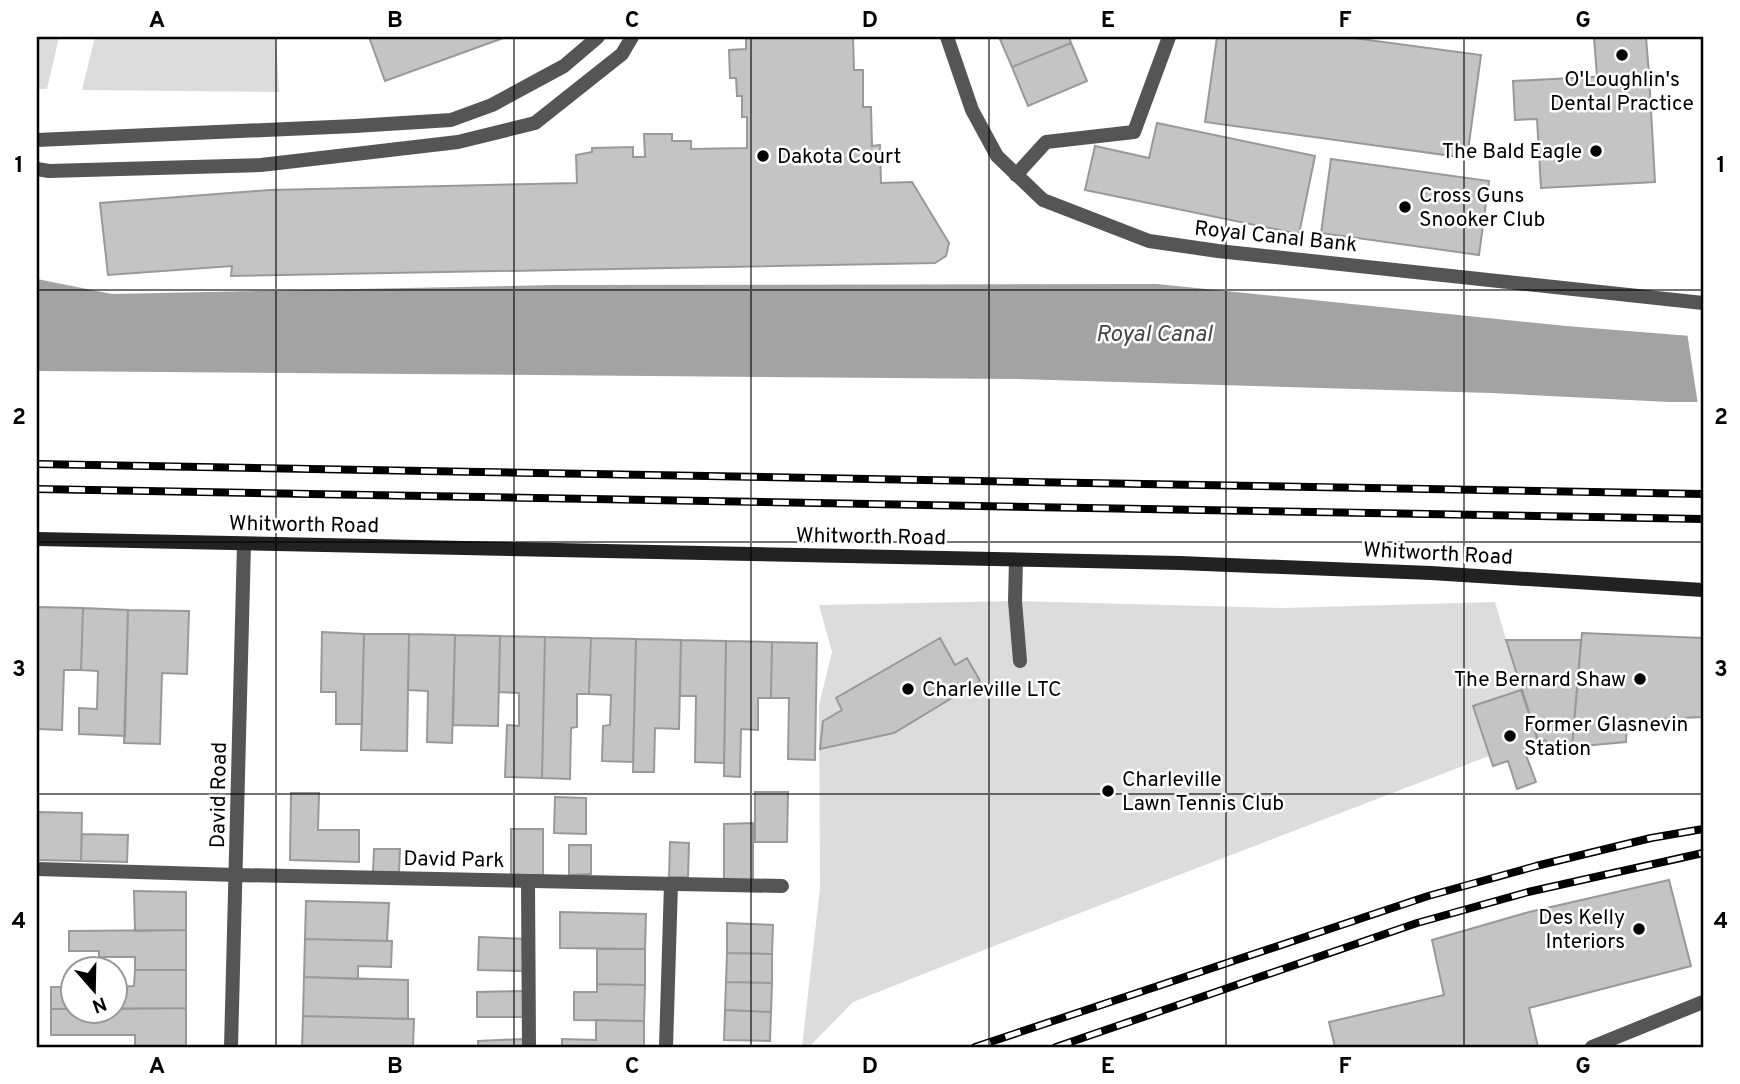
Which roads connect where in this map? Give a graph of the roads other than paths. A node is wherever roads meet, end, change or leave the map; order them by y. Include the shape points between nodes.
1 (598, 37) edge
2 (632, 37) edge
3 (947, 37) edge
4 (1169, 37) edge
5 (37, 139) edge
6 (37, 170) edge
7 (1016, 175) junction
8 (1703, 303) edge
9 (37, 539) edge
10 (244, 544) junction
11 (1016, 560) junction
12 (1703, 590) edge
13 (1020, 662) dead end
14 (37, 869) edge
15 (237, 875) junction
16 (528, 881) junction
17 (671, 884) junction
18 (782, 886) dead end
19 (1703, 1003) edge
20 (231, 1047) edge
21 (529, 1047) edge
22 (667, 1047) edge
23 (1592, 1047) edge

1 - 5 street via 564,66 492,105 452,120
2 - 6 street via 622,54 535,123 458,142 261,166
3 - 7 street, Royal Canal Bank via 972,110 997,156
4 - 7 street via 1134,132 1046,142
7 - 8 street, Royal Canal Bank via 1042,200 1149,242
9 - 10 street, Whitworth Road
10 - 11 street, Whitworth Road
10 - 15 street, David Road
11 - 12 street, Whitworth Road via 1431,573
11 - 13 street
14 - 15 street, David Park
15 - 16 street, David Park
15 - 20 street, David Road
16 - 17 street, David Park
16 - 21 street
17 - 18 street, David Park
17 - 22 street
19 - 23 street

